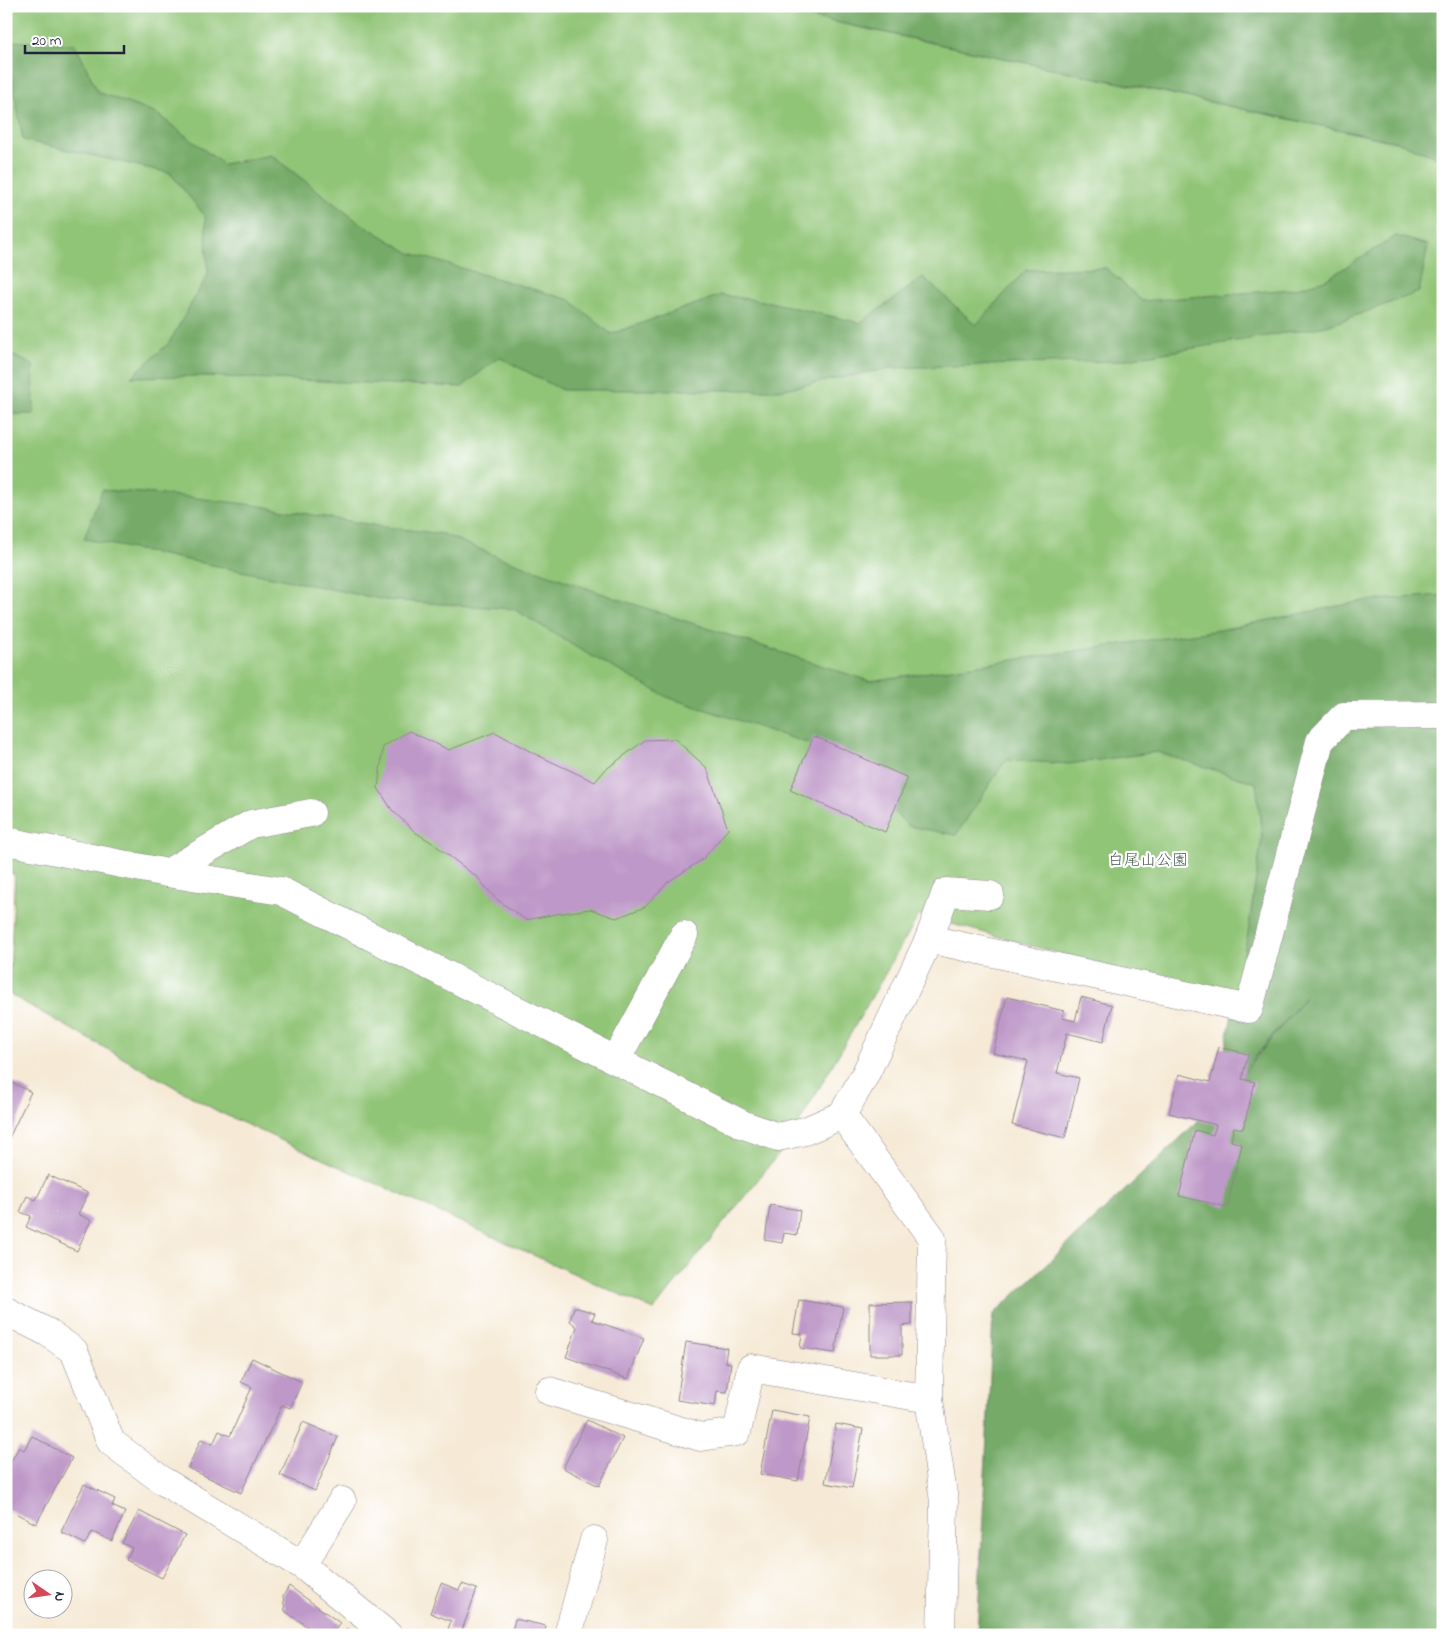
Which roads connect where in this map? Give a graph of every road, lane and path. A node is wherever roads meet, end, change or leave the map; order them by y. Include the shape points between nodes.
1 (1443, 715) edge
2 (311, 813) dead end
3 (6, 841) edge
4 (167, 873) junction
5 (990, 895) dead end
6 (684, 935) dead end
7 (929, 939) junction
8 (616, 1060) junction
9 (842, 1115) junction
10 (6, 1311) edge
11 (549, 1391) dead end
12 (929, 1399) junction
13 (342, 1501) dead end
14 (594, 1540) dead end
15 (302, 1565) junction
16 (388, 1635) edge
17 (568, 1635) edge
18 (941, 1635) edge

1 - 7 street via 1344,716 1320,741 1249,1009
2 - 4 street via 250,824
3 - 4 street
4 - 8 street via 281,891
5 - 7 street via 946,892
6 - 8 street
7 - 9 street via 865,1075
8 - 9 street via 744,1125 778,1138 805,1131
9 - 12 street via 932,1238
10 - 15 street via 47,1332 74,1351 111,1442 163,1481
11 - 12 street via 701,1437 736,1432 751,1368
12 - 18 street via 944,1500
13 - 15 street
14 - 17 street
15 - 16 street

